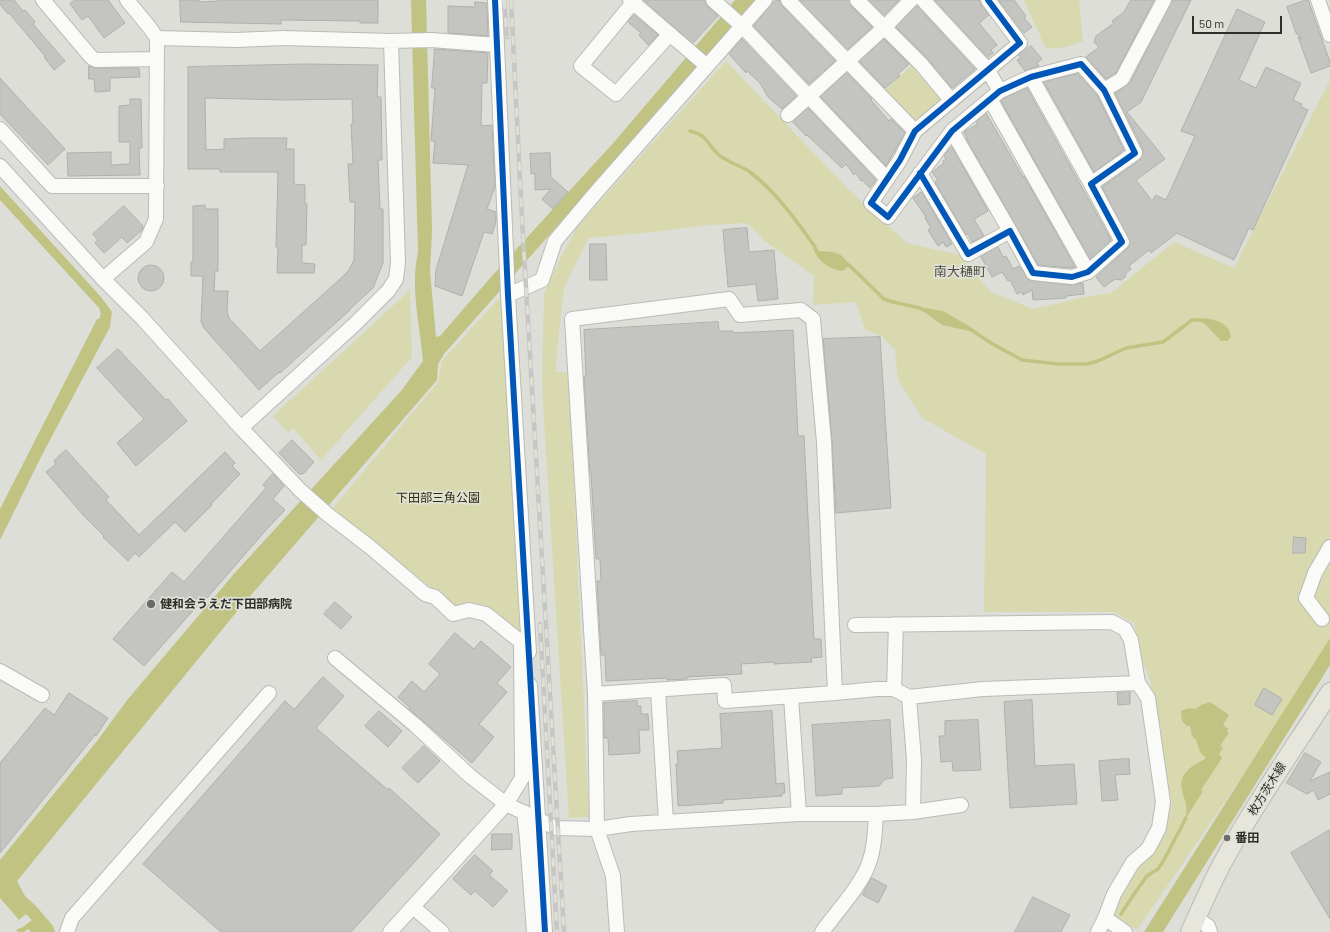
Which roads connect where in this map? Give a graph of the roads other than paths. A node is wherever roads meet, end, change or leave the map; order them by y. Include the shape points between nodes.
1 (43, 0) edge
2 (127, 0) edge
3 (494, 0) edge
4 (713, 0) edge
5 (764, 0) edge
6 (788, 0) edge
7 (858, 0) edge
8 (911, 0) edge
9 (923, 0) edge
10 (988, 0) edge
11 (1164, 0) edge
12 (1318, 0) edge
13 (633, 1) edge
14 (742, 26) junction
15 (885, 27) junction
16 (670, 34) junction
17 (1330, 35) edge
18 (157, 38) junction
19 (391, 42) junction
20 (497, 45) junction
21 (157, 59) junction
22 (848, 60) junction
23 (707, 66) junction
24 (988, 69) junction
25 (1031, 77) junction
26 (1104, 90) junction
27 (995, 95) junction
28 (809, 96) junction
29 (951, 100) junction
30 (788, 115) dead end
31 (0, 129) edge
32 (915, 131) junction
33 (952, 131) junction
34 (0, 166) edge
35 (920, 173) junction
36 (888, 179) junction
37 (1091, 184) junction
38 (157, 186) junction
39 (1010, 231) junction
40 (1088, 272) junction
41 (103, 279) junction
42 (508, 295) junction
43 (241, 428) junction
44 (1330, 547) edge
45 (1322, 619) dead end
46 (896, 624) junction
47 (855, 625) dead end
48 (335, 658) dead end
49 (0, 671) edge
50 (1138, 683) junction
51 (894, 689) junction
52 (658, 690) junction
53 (1330, 692) edge
54 (269, 693) dead end
55 (835, 693) junction
56 (595, 694) junction
57 (42, 695) dead end
58 (791, 697) junction
59 (909, 697) junction
60 (506, 804) junction
61 (961, 805) dead end
62 (524, 812) junction
63 (913, 812) junction
64 (799, 814) junction
65 (876, 814) junction
66 (538, 819) junction
67 (666, 822) junction
68 (597, 829) junction
69 (413, 907) junction
70 (1105, 918) junction
71 (1193, 925) edge
72 (67, 932) edge
73 (390, 932) edge
74 (442, 932) edge
75 (534, 932) edge
76 (546, 932) edge
77 (617, 932) edge
78 (822, 932) edge
79 (1098, 932) edge
80 (1125, 932) edge
81 (1210, 932) edge

1 - 21 street via 96,60
2 - 18 street
3 - 20 street
4 - 14 street
5 - 14 street
6 - 22 street
7 - 15 street
8 - 15 street
9 - 24 street
10 - 24 street via 1020,43
11 - 26 street via 1122,79
12 - 17 street
13 - 16 street
13 - 16 street via 580,66 616,94
14 - 23 street
14 - 28 street
15 - 22 street
15 - 29 street
16 - 23 street
18 - 19 street via 283,38
18 - 21 street
19 - 20 street via 432,40
19 - 43 street via 398,263 396,279 388,291 355,324
20 - 42 street
21 - 38 street
22 - 28 street
22 - 32 street
23 - 42 street via 555,241 542,280
24 - 27 street
24 - 29 street
25 - 26 street via 1081,64
25 - 27 street
25 - 37 street
26 - 37 street via 1135,153
27 - 33 street
27 - 40 street
28 - 30 street
28 - 36 street
29 - 32 street
31 - 38 street via 52,186
32 - 36 street
33 - 35 street
33 - 39 street
34 - 41 street
35 - 36 street via 888,217 871,203
35 - 39 street via 968,254
37 - 40 street via 1122,242
38 - 41 street via 156,219 146,242
39 - 40 street via 1033,273 1072,277
41 - 43 street via 142,318
42 - 66 street
43 - 60 street via 300,490 425,594 435,597 453,614 469,610 486,614 521,642 522,778
44 - 45 street via 1315,573 1306,598
46 - 47 street
46 - 50 street via 1112,622 1125,630 1131,640
46 - 51 street
48 - 60 street via 415,725 470,776
49 - 57 street
50 - 59 street via 983,688
50 - 70 street via 1148,698 1163,802 1159,828 1148,849 1133,862 1114,894
51 - 55 street
51 - 59 street
52 - 56 street
52 - 58 street via 724,685 725,701
52 - 67 street
53 - 71 main road, 枚方茨木線 via 1245,825 1212,884
54 - 72 street via 72,918
55 - 56 street via 824,442 813,319 801,310 740,315 729,299 572,319
55 - 58 street
56 - 68 street
58 - 64 street
59 - 63 street via 914,760
60 - 62 street
60 - 69 street
61 - 63 street
62 - 66 street
62 - 75 street
63 - 65 street
64 - 65 street
64 - 67 street
65 - 78 street via 875,839 870,861 843,906
66 - 68 street via 556,828
66 - 76 street
67 - 68 street
68 - 77 street via 613,876
69 - 73 street
69 - 74 street
70 - 79 street
70 - 80 street
71 - 81 street via 1208,926

